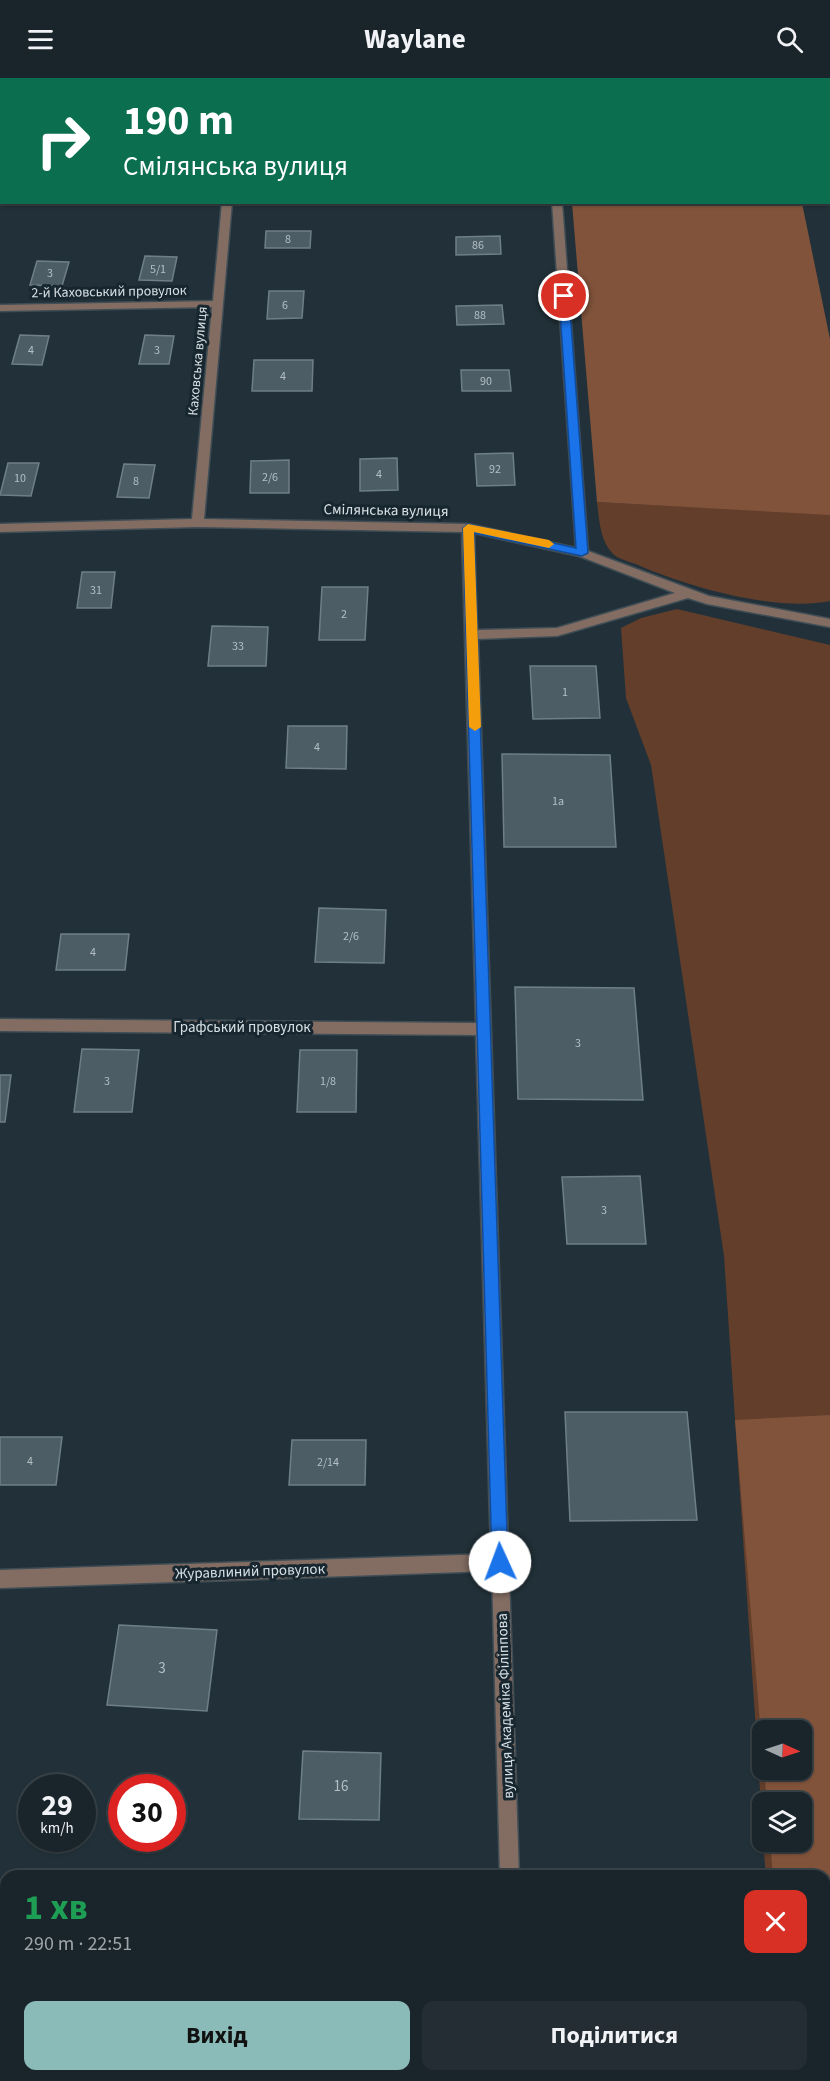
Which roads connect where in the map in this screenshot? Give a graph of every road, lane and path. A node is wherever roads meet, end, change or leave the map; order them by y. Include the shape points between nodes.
1 (227, 204) edge
2 (557, 204) edge
3 (218, 304) junction
4 (0, 308) edge
5 (198, 523) junction
6 (0, 528) edge
7 (468, 528) junction
8 (582, 553) junction
9 (689, 593) junction
10 (830, 622) edge
11 (472, 635) junction
12 (0, 1025) edge
13 (484, 1029) junction
14 (500, 1562) junction
15 (0, 1579) edge
16 (510, 1870) edge

1 - 3 street, Каховська вулиця
2 - 8 street
3 - 4 street, 2-й Каховський провулок
3 - 5 street, Каховська вулиця
5 - 6 street, Смілянська вулиця
5 - 7 street, Смілянська вулиця
7 - 8 street, Смілянська вулиця
7 - 11 street, вулиця Академіка Філіппова
8 - 9 street, Смілянська вулиця
9 - 10 street, Смілянська вулиця via 707,600
9 - 11 street via 557,632
11 - 13 street, вулиця Академіка Філіппова
12 - 13 street, Графський провулок
13 - 14 street, вулиця Академіка Філіппова
14 - 15 street, Журавлиний провулок
14 - 16 street, вулиця Академіка Філіппова

